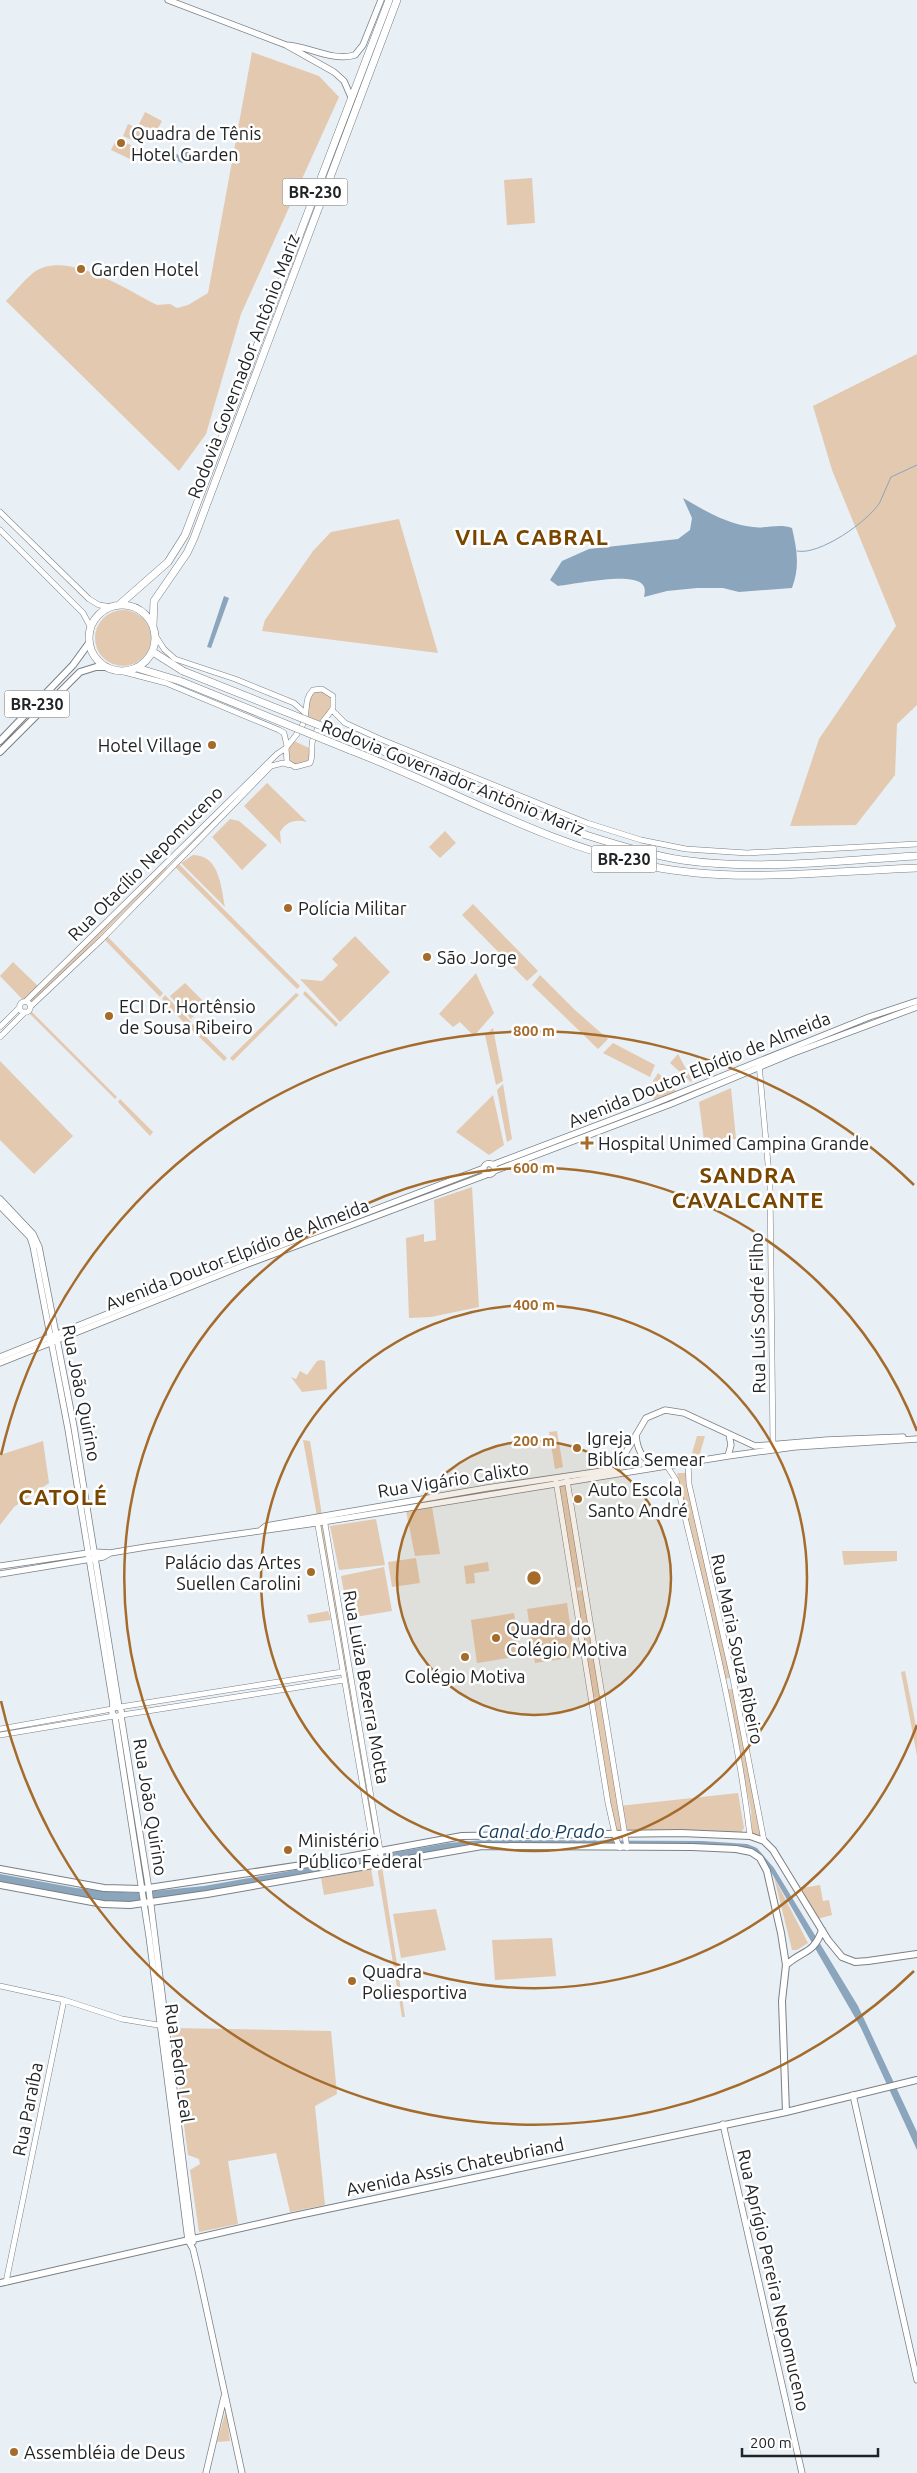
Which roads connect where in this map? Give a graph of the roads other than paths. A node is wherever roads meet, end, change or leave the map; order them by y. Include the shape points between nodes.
1 (168, 0) edge
2 (381, 0) edge
3 (389, 0) edge
4 (397, 0) edge
5 (286, 45) junction
6 (352, 97) junction
7 (2, 514) edge
8 (0, 522) edge
9 (0, 530) edge
10 (115, 606) junction
11 (153, 625) junction
12 (90, 628) junction
13 (155, 635) junction
14 (89, 643) junction
15 (153, 652) junction
16 (105, 667) junction
17 (137, 668) junction
18 (124, 672) junction
19 (307, 698) junction
20 (294, 703) junction
21 (332, 710) junction
22 (305, 712) junction
23 (324, 719) junction
24 (345, 723) junction
25 (0, 741) edge
26 (287, 747) junction
27 (0, 752) edge
28 (289, 765) junction
29 (262, 772) junction
30 (917, 844) edge
31 (917, 856) edge
32 (917, 868) edge
33 (26, 1001) junction
34 (917, 1001) edge
35 (31, 1006) junction
36 (20, 1007) junction
37 (917, 1007) edge
38 (25, 1012) junction
39 (0, 1027) edge
40 (0, 1037) edge
41 (759, 1065) junction
42 (493, 1168) junction
43 (485, 1171) junction
44 (0, 1199) edge
45 (0, 1206) edge
46 (32, 1236) junction
47 (54, 1339) junction
48 (0, 1357) edge
49 (0, 1363) edge
50 (729, 1434) junction
51 (636, 1436) junction
52 (914, 1439) edge
53 (772, 1445) junction
54 (728, 1456) junction
55 (688, 1462) junction
56 (664, 1466) junction
57 (567, 1479) junction
58 (556, 1481) junction
59 (324, 1519) junction
60 (317, 1520) junction
61 (86, 1538) junction
62 (74, 1554) junction
63 (92, 1556) junction
64 (331, 1561) junction
65 (324, 1562) junction
66 (0, 1566) edge
67 (0, 1574) edge
68 (342, 1672) junction
69 (344, 1680) junction
70 (116, 1708) junction
71 (118, 1716) junction
72 (0, 1729) edge
73 (0, 1735) edge
74 (365, 1755) junction
75 (358, 1756) junction
76 (625, 1835) junction
77 (750, 1836) junction
78 (616, 1837) junction
79 (764, 1841) junction
80 (623, 1847) junction
81 (378, 1858) junction
82 (0, 1869) edge
83 (0, 1885) edge
84 (146, 1890) junction
85 (148, 1903) junction
86 (821, 1932) junction
87 (917, 1954) edge
88 (786, 1966) junction
89 (0, 1986) edge
90 (64, 2000) junction
91 (160, 2026) junction
92 (167, 2026) junction
93 (917, 2080) edge
94 (853, 2095) junction
95 (786, 2112) junction
96 (722, 2124) junction
97 (190, 2240) junction
98 (3, 2283) edge
99 (917, 2380) edge
100 (224, 2397) junction
101 (206, 2473) edge
102 (242, 2473) edge
103 (802, 2473) edge

1 - 5 main road
2 - 5 main road via 363,45 355,55 337,57
3 - 6 highway, Rodovia Governador Antônio Mariz / BR-230
4 - 11 highway, Rodovia Governador Antônio Mariz / BR-230 via 194,538 154,601
5 - 6 main road via 334,72 344,81
6 - 10 highway, Rodovia Governador Antônio Mariz / BR-230 via 184,535 168,562
7 - 8 street
7 - 10 street via 89,599 99,605
9 - 12 street via 84,612
10 - 11 highway via 139,610
10 - 12 highway via 102,612
11 - 13 highway
12 - 14 highway
13 - 15 highway
13 - 20 street via 171,657
14 - 16 highway via 94,657
14 - 25 main road, BR-230 via 73,665
15 - 17 highway
15 - 31 highway, Rodovia Governador Antônio Mariz / BR-230, bridge via 183,671 617,845 681,860 734,864
16 - 18 highway
16 - 27 main road, BR-230 via 80,672
17 - 18 highway
17 - 32 highway, Rodovia Governador Antônio Mariz / BR-230, bridge via 180,681 350,750 502,817 593,850 649,866 758,876
18 - 26 street via 166,683 279,730 284,733
19 - 20 street
19 - 21 street via 313,690 326,690 333,696
19 - 22 street, Rua Otacílio Nepomuceno
20 - 22 street
21 - 23 street
21 - 24 street
22 - 26 street, Rua Otacílio Nepomuceno via 305,720
23 - 24 street
23 - 28 street, Rua Otacílio Nepomuceno via 312,740 310,763 301,767
24 - 30 street, BR-230 via 587,823 650,843 747,853
26 - 28 street
26 - 29 street, Rua Otacílio Nepomuceno
28 - 29 street, Rua Otacílio Nepomuceno via 276,764
29 - 33 street, Rua Otacílio Nepomuceno
29 - 35 street, Rua Otacílio Nepomuceno via 102,939
33 - 35 street
33 - 36 street
34 - 41 main road, Avenida Doutor Elpídio de Almeida via 869,1017
35 - 38 street
36 - 38 street
36 - 39 street
37 - 41 main road, Avenida Doutor Elpídio de Almeida
38 - 40 street
41 - 42 main road, Avenida Doutor Elpídio de Almeida via 671,1104
41 - 53 street, Rua Luís Sodré Filho via 769,1178
42 - 43 main road via 491,1175
42 - 43 main road via 486,1164
43 - 47 main road, Avenida Doutor Elpídio de Almeida
44 - 46 main road
45 - 46 main road
46 - 47 main road, Rua João Quirino
47 - 48 main road, Avenida Doutor Elpídio de Almeida
47 - 49 main road, Avenida Doutor Elpídio de Almeida
47 - 61 main road, Rua João Quirino
47 - 63 main road, Rua João Quirino
50 - 51 main road, Rua Vigário Calixto via 684,1413 665,1410 646,1418
50 - 53 main road, Rua Vigário Calixto via 755,1446
50 - 54 main road via 732,1445
51 - 56 main road via 640,1455 652,1464
51 - 57 main road, Rua Vigário Calixto via 616,1469
52 - 53 main road, Rua Vigário Calixto
52 - 54 main road, Rua Vigário Calixto
54 - 55 main road, Rua Vigário Calixto
55 - 56 main road, Rua Vigário Calixto
55 - 79 street, Rua Maria Souza Ribeiro via 689,1484
56 - 57 main road, Rua Vigário Calixto
56 - 77 street, Rua Maria Souza Ribeiro via 676,1480 720,1672 748,1808
57 - 58 main road, Rua Vigário Calixto
57 - 76 street
58 - 59 main road, Rua Vigário Calixto
58 - 78 street
59 - 60 main road, Rua Vigário Calixto
59 - 64 street, Rua Luiza Bezerra Motta
60 - 63 main road, Rua Vigário Calixto via 267,1531
60 - 65 street, Rua Luiza Bezerra Motta
61 - 62 main road via 82,1548
61 - 63 main road, Rua João Quirino
62 - 63 main road, Rua Vigário Calixto
62 - 66 main road, Rua Vigário Calixto
63 - 67 main road, Rua Vigário Calixto
63 - 70 main road, Rua João Quirino
64 - 65 street
64 - 74 street, Rua Luiza Bezerra Motta
65 - 68 street, Rua Luiza Bezerra Motta
68 - 69 street, Rua Luiza Bezerra Motta
68 - 70 street
69 - 71 street
69 - 75 street, Rua Luiza Bezerra Motta
70 - 71 main road
70 - 71 main road
70 - 72 street
71 - 73 street
71 - 84 main road, Rua João Quirino
74 - 75 street
74 - 81 street, Rua Luiza Bezerra Motta
75 - 81 street, Rua Luiza Bezerra Motta
76 - 77 main road
76 - 78 main road
76 - 80 street
77 - 79 main road
78 - 80 street
78 - 81 main road via 462,1836
79 - 86 main road via 781,1861
80 - 81 main road via 482,1846
80 - 88 main road via 692,1847 752,1852 760,1858 767,1871
81 - 84 main road
81 - 85 main road
82 - 84 main road via 104,1888
83 - 85 main road via 103,1904
84 - 85 main road, Rua Pedro Leal
85 - 91 main road, Rua Pedro Leal
85 - 92 main road, Rua Pedro Leal
86 - 87 main road via 842,1957 855,1962
86 - 88 main road via 813,1948
88 - 95 main road via 782,2001
89 - 90 street
90 - 91 street via 122,2019
90 - 98 street, Rua Paraíba
91 - 92 street
91 - 97 main road, Rua Pedro Leal
92 - 97 main road, Rua Pedro Leal
93 - 94 main road, Avenida Assis Chateubriand
94 - 95 main road, Avenida Assis Chateubriand
94 - 99 main road
95 - 96 main road, Avenida Assis Chateubriand
96 - 97 main road, Avenida Assis Chateubriand
96 - 103 main road, Rua Aprígio Pereira Nepomuceno
97 - 98 main road, Avenida Assis Chateubriand
97 - 100 main road
100 - 101 main road
100 - 102 main road

